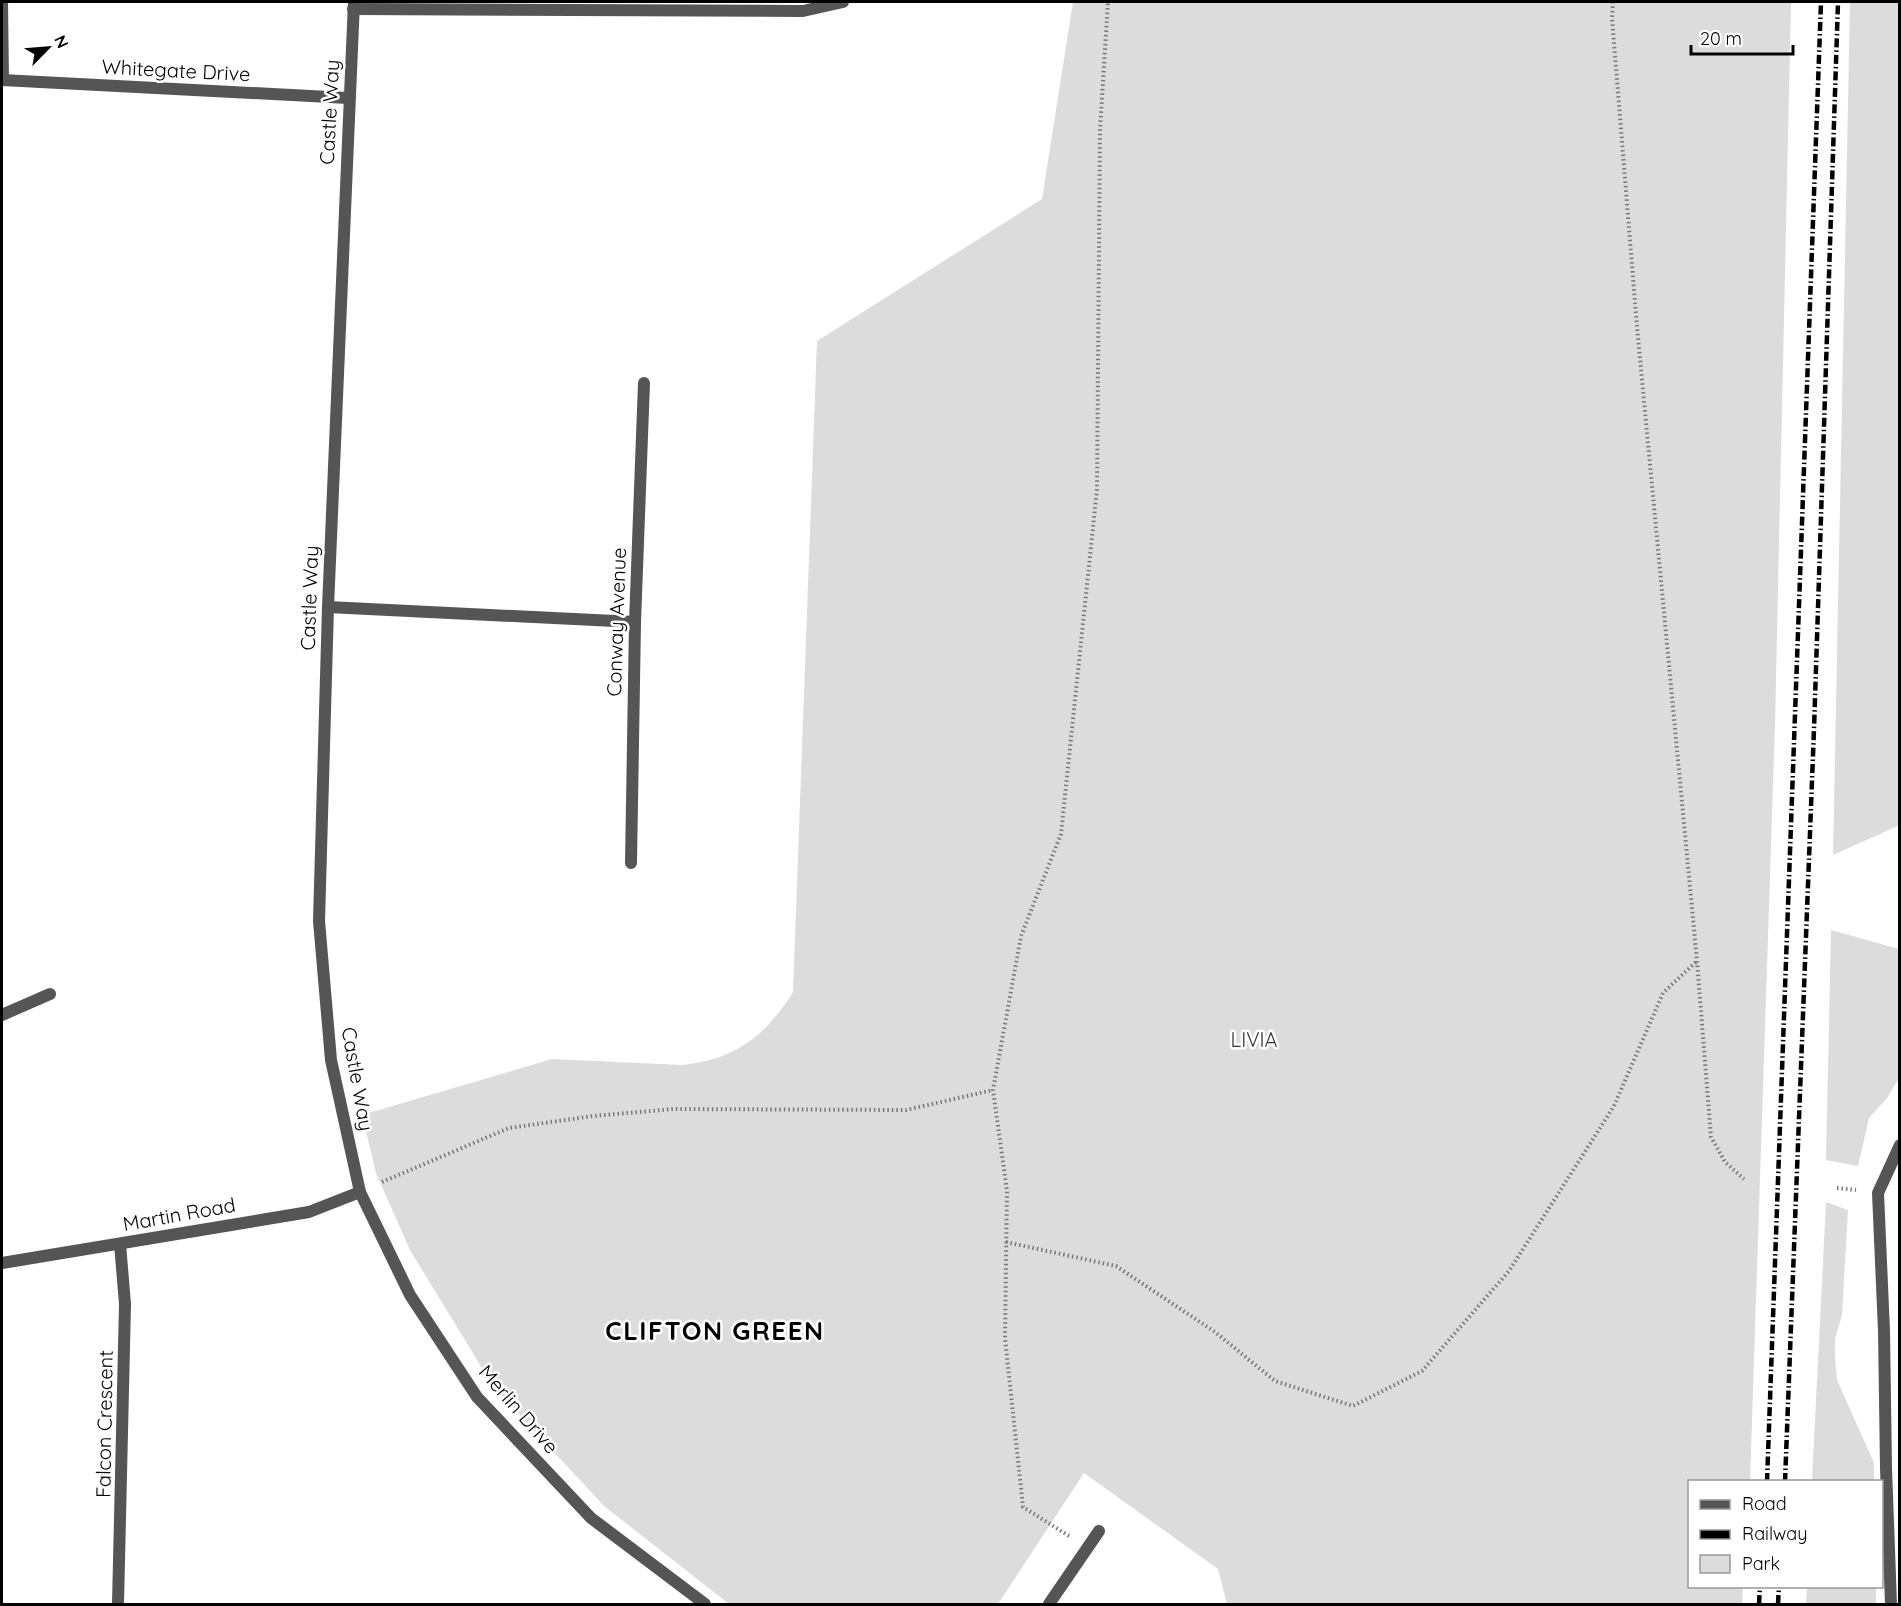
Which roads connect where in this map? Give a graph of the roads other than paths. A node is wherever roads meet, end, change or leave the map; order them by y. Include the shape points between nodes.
1 (3, 2) edge
2 (843, 2) edge
3 (354, 5) edge
4 (2, 80) edge
5 (348, 98) junction
6 (644, 383) dead end
7 (327, 607) junction
8 (634, 621) junction
9 (631, 863) dead end
10 (50, 994) dead end
11 (2, 1015) edge
12 (1899, 1145) edge
13 (360, 1192) junction
14 (120, 1244) junction
15 (2, 1263) edge
16 (1098, 1531) dead end
17 (118, 1605) edge
18 (705, 1605) edge
19 (1048, 1605) edge
20 (1891, 1605) edge

1 - 4 street
2 - 3 street via 803,11
3 - 5 street, Castle Way
4 - 5 street, Whitegate Drive
5 - 7 street, Castle Way
6 - 8 street, Conway Avenue
7 - 8 street
7 - 13 street, Castle Way via 319,921 330,1060
8 - 9 street, Conway Avenue
10 - 11 street
12 - 20 street via 1878,1192
13 - 14 street, Martin Road via 309,1212
13 - 18 street, Merlin Drive via 411,1295 477,1397 591,1518
14 - 15 street, Martin Road
14 - 17 street, Falcon Crescent via 125,1316
16 - 19 street

